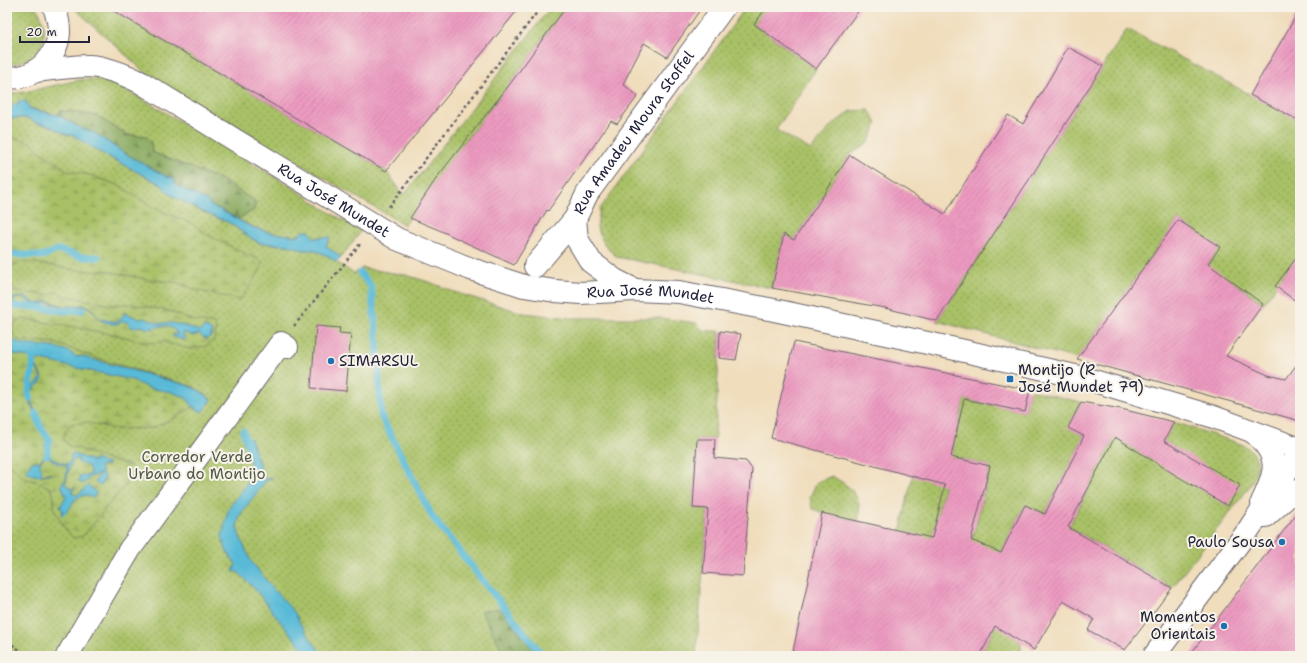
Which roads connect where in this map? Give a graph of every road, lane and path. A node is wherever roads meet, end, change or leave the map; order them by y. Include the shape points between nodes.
1 (54, 7) edge
2 (541, 7) edge
3 (724, 7) edge
4 (36, 71) junction
5 (7, 77) edge
6 (576, 219) junction
7 (375, 226) junction
8 (535, 266) dead end
9 (634, 290) junction
10 (284, 345) joint
11 (1252, 431) junction
12 (1300, 449) edge
13 (1300, 452) edge
14 (1300, 490) edge
15 (1247, 532) junction
16 (7, 641) edge
17 (28, 656) edge
18 (67, 656) edge
19 (1154, 656) edge

1 - 4 street via 58,16 59,32 55,48 47,61
2 - 7 path
3 - 6 street, Rua Amadeu Moura Stoffel via 587,194
4 - 5 street, Rua José Mundet via 20,77
4 - 7 street, Rua José Mundet via 89,66 126,75
6 - 8 street
6 - 9 street, Rua Amadeu Moura Stoffel via 577,239 591,262
7 - 9 street, Rua José Mundet via 397,239 464,266 524,286 582,293
7 - 10 path
9 - 11 street, Rua José Mundet via 680,292 774,310 1084,378
10 - 18 street via 130,549
11 - 12 street, Rua José Mundet
11 - 15 street via 1267,445 1274,465 1272,479
13 - 15 street
14 - 15 street via 1288,496
15 - 19 street
16 - 17 path

